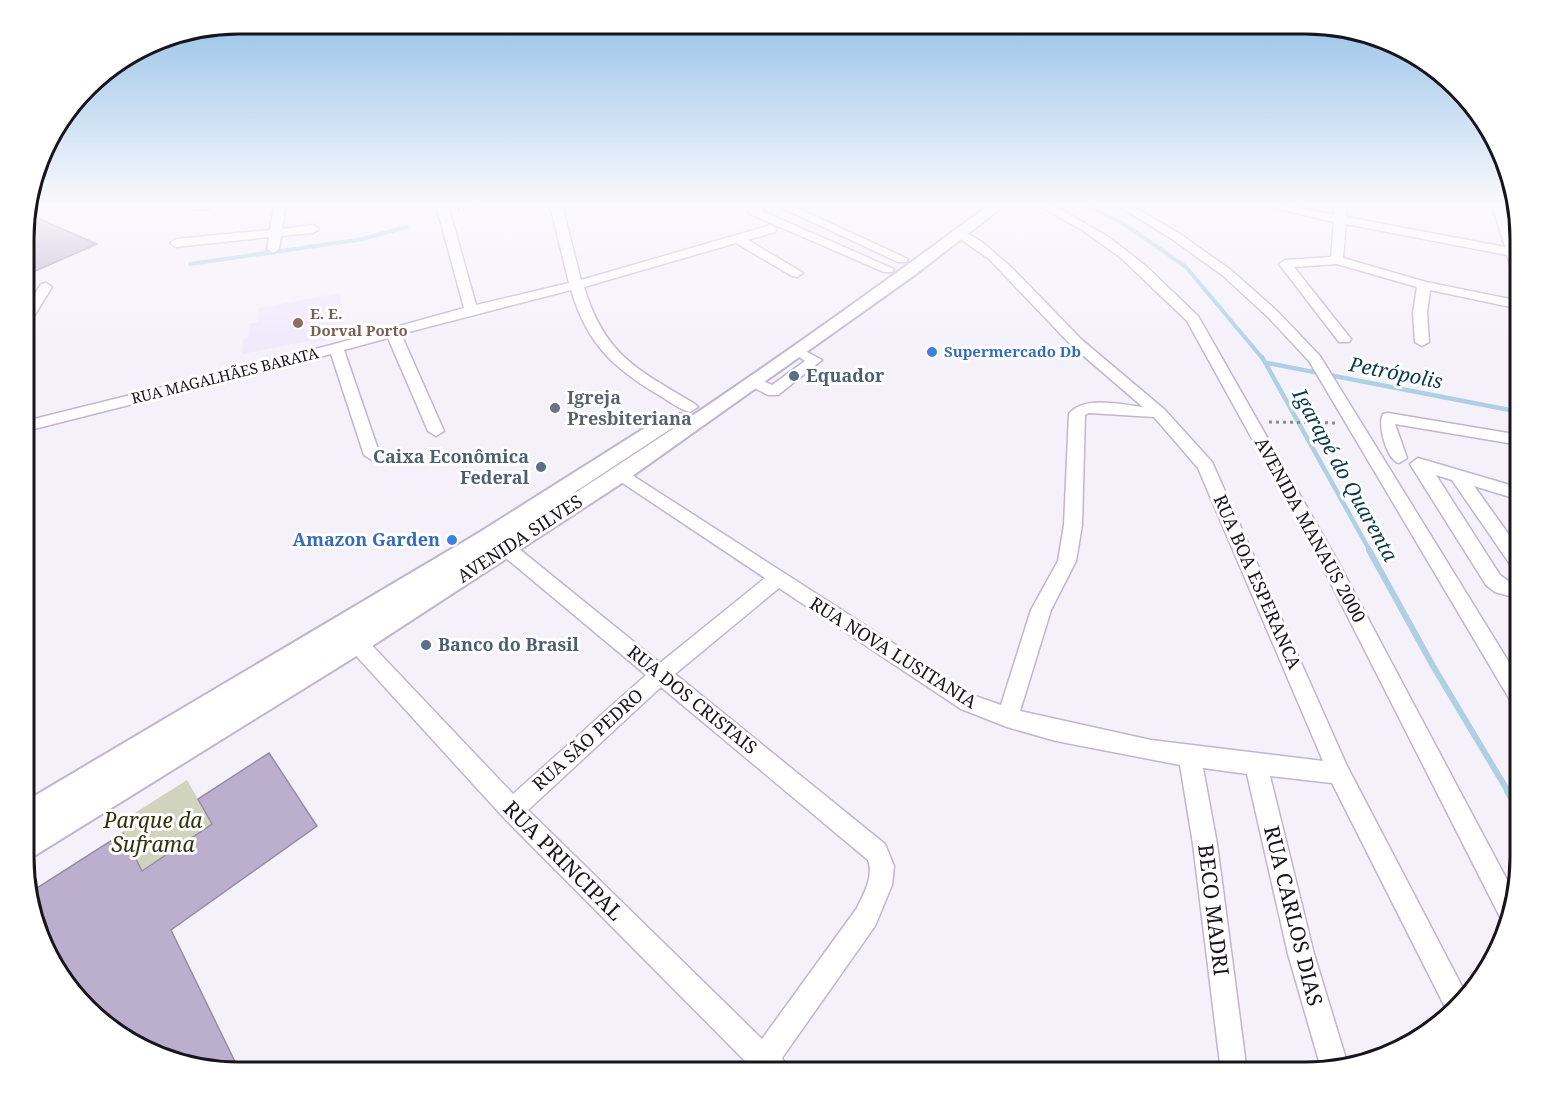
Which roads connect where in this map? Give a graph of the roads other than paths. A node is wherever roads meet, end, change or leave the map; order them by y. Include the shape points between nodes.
1 (456, 256) edge
2 (570, 256) edge
3 (675, 256) edge
4 (768, 256) edge
5 (861, 256) edge
6 (885, 256) edge
7 (906, 256) edge
8 (928, 256) edge
9 (994, 256) edge
10 (1127, 256) edge
11 (1205, 256) edge
12 (1337, 256) edge
13 (1337, 260) junction
14 (895, 264) junction
15 (797, 273) dead end
16 (578, 285) junction
17 (1424, 285) junction
18 (46, 287) dead end
19 (1509, 303) edge
20 (34, 305) edge
21 (471, 310) junction
22 (393, 332) junction
23 (1344, 339) dead end
24 (1422, 342) dead end
25 (336, 348) junction
26 (690, 408) junction
27 (1160, 413) junction
28 (34, 424) edge
29 (436, 430) dead end
30 (1509, 438) edge
31 (1368, 447) junction
32 (372, 455) dead end
33 (1400, 458) junction
34 (1421, 465) junction
35 (1379, 466) junction
36 (621, 474) junction
37 (1458, 476) junction
38 (1509, 491) edge
39 (507, 549) junction
40 (1509, 549) edge
41 (777, 579) junction
42 (1509, 589) edge
43 (357, 643) junction
44 (661, 674) junction
45 (1509, 681) edge
46 (1007, 718) junction
47 (1190, 756) junction
48 (1256, 766) junction
49 (1339, 773) junction
50 (512, 810) junction
51 (35, 813) edge
52 (35, 841) edge
53 (1505, 900) edge
54 (1454, 997) edge
55 (1332, 1060) edge
56 (765, 1062) edge
57 (773, 1062) edge
58 (1232, 1062) edge

1 - 21 street
2 - 16 street
3 - 16 street, RUA MAGALHÃES BARATA
4 - 15 street
5 - 14 street
6 - 14 street
7 - 14 main road, AVENIDA SILVES
8 - 36 main road, AVENIDA SILVES
9 - 27 street, RUA BOA ESPERANCA via 1076,342
10 - 53 street, AVENIDA MANAUS 2000 via 1166,289 1193,319 1328,560
11 - 31 street via 1274,314 1315,359
12 - 13 street
13 - 17 street
13 - 23 street via 1288,262 1285,266
14 - 26 main road, AVENIDA SILVES
16 - 21 street, RUA MAGALHÃES BARATA
16 - 26 street via 594,333 604,346 619,361
17 - 19 street
17 - 24 street via 1420,313
18 - 20 street
21 - 22 street, RUA MAGALHÃES BARATA
22 - 25 street, RUA MAGALHÃES BARATA
22 - 29 street
25 - 28 street, RUA MAGALHÃES BARATA
25 - 32 street
26 - 51 main road, AVENIDA SILVES via 419,581
27 - 46 street via 1089,408 1077,414 1074,515 1067,561 1041,610
27 - 49 street, RUA BOA ESPERANCA via 1191,444 1206,466
30 - 33 street via 1388,418
31 - 33 street
31 - 35 street
33 - 34 street
33 - 35 street
34 - 37 street
34 - 42 street via 1493,580
35 - 45 street
36 - 39 main road, AVENIDA SILVES
36 - 41 street, RUA NOVA LUSITANIA
37 - 38 street
37 - 40 street
39 - 43 main road, AVENIDA SILVES
39 - 44 street, RUA DOS CRISTAIS
41 - 44 street, RUA SÃO PEDRO
41 - 46 street, RUA NOVA LUSITANIA via 968,703
43 - 50 street, RUA PRINCIPAL
43 - 52 main road, AVENIDA SILVES
44 - 50 street, RUA SÃO PEDRO
44 - 57 street, RUA DOS CRISTAIS via 878,852 882,866 880,885 866,917
46 - 47 street, RUA NOVA LUSITANIA
47 - 48 street, RUA NOVA LUSITANIA
47 - 58 street, BECO MADRI
48 - 49 street, RUA NOVA LUSITANIA
48 - 55 street, RUA CARLOS DIAS via 1292,918
49 - 54 street, RUA BOA ESPERANCA
50 - 56 street, RUA PRINCIPAL

